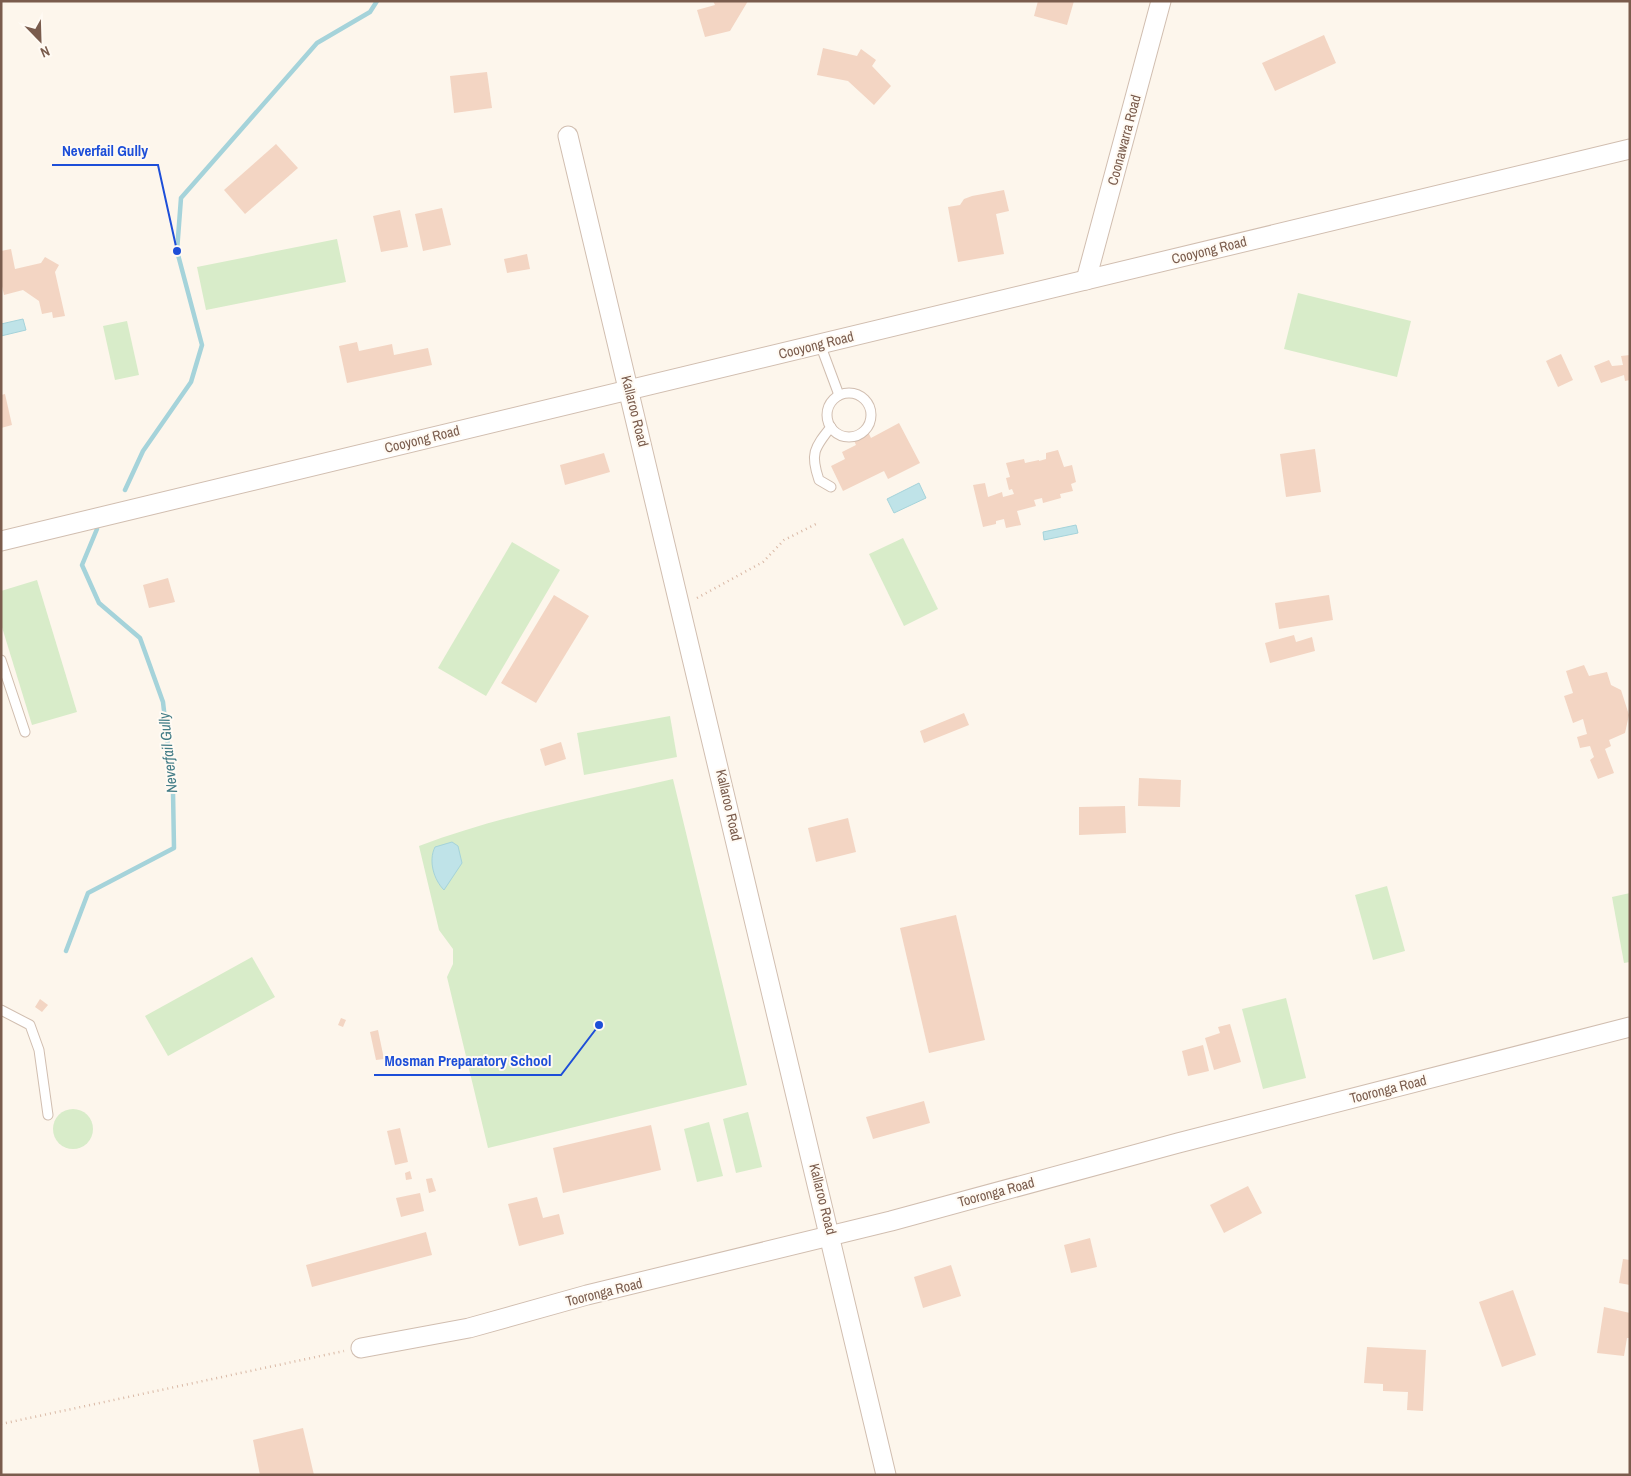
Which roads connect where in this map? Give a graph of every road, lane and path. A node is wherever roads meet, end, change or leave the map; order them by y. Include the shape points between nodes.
1 (1161, 1) edge
2 (568, 136) dead end
3 (1630, 149) edge
4 (1086, 280) junction
5 (820, 344) junction
6 (630, 389) junction
7 (839, 395) junction
8 (831, 427) junction
9 (831, 487) dead end
10 (818, 523) dead end
11 (1, 540) edge
12 (683, 606) junction
13 (1, 660) edge
14 (24, 732) dead end
15 (1, 1010) edge
16 (1630, 1028) edge
17 (48, 1115) dead end
18 (832, 1234) junction
19 (361, 1348) joint
20 (1, 1424) edge
21 (886, 1475) edge

1 - 4 street, Coonawarra Road
2 - 6 street, Kallaroo Road
3 - 4 street, Cooyong Road
4 - 5 street, Cooyong Road
5 - 6 street, Cooyong Road
5 - 7 lane
6 - 11 street, Cooyong Road
6 - 12 street, Kallaroo Road
7 - 8 lane via 827,415
7 - 8 lane via 851,393 866,401 870,408 870,421 864,432 854,437 839,435
8 - 9 lane via 814,450 814,464 819,480
10 - 12 path via 784,540 763,562
12 - 18 street, Kallaroo Road
13 - 14 lane
15 - 17 lane via 30,1025 39,1050
16 - 18 street, Tooronga Road
18 - 19 street, Tooronga Road via 469,1328
18 - 21 street, Kallaroo Road
19 - 20 path

